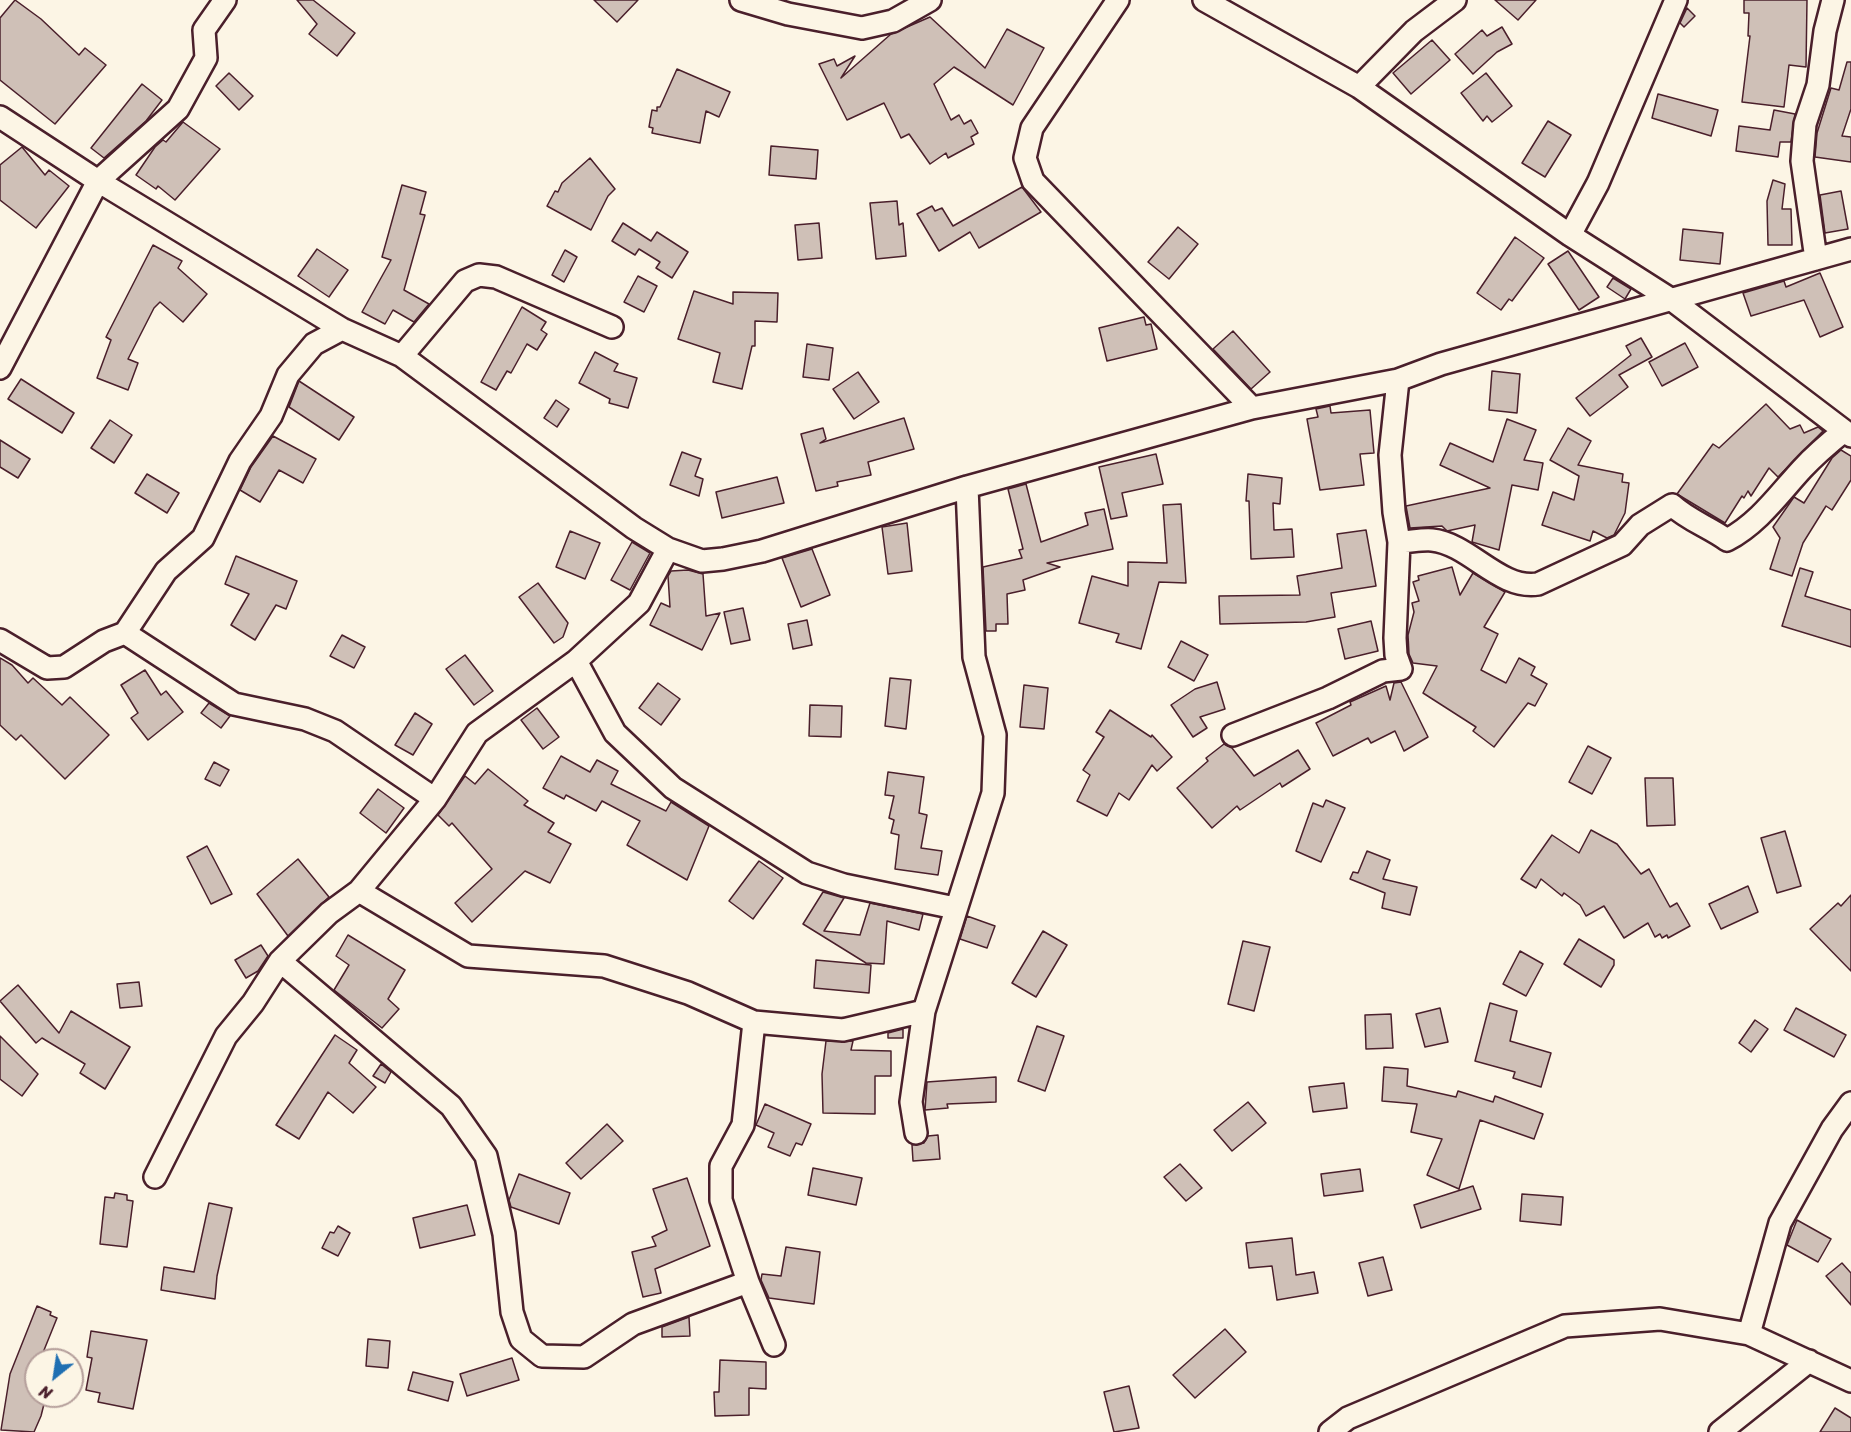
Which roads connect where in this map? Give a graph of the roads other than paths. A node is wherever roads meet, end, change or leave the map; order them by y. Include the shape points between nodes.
1 (225, 0) edge
2 (741, 0) edge
3 (930, 0) edge
4 (1118, 0) edge
5 (1204, 0) edge
6 (1455, 0) edge
7 (1676, 0) edge
8 (1833, 0) edge
9 (1359, 87) junction
10 (0, 117) edge
11 (98, 182) junction
12 (1570, 235) junction
13 (1851, 249) edge
14 (1816, 260) junction
15 (1672, 300) junction
16 (612, 327) dead end
17 (342, 329) junction
18 (402, 356) junction
19 (0, 368) edge
20 (1398, 380) junction
21 (1252, 408) junction
22 (1847, 433) edge
23 (966, 487) junction
24 (1399, 543) junction
25 (668, 549) junction
26 (125, 633) junction
27 (0, 640) edge
28 (576, 661) junction
29 (1233, 735) dead end
30 (435, 799) junction
31 (359, 891) junction
32 (955, 908) junction
33 (280, 961) junction
34 (924, 1011) junction
35 (754, 1022) junction
36 (1851, 1103) edge
37 (916, 1133) dead end
38 (155, 1177) dead end
39 (748, 1282) junction
40 (1749, 1334) junction
41 (774, 1345) dead end
42 (1809, 1361) junction
43 (1851, 1382) edge
44 (1330, 1432) edge
45 (1720, 1432) edge

1 - 11 street via 204,30 206,58 178,109
2 - 3 street via 861,28 893,21
4 - 21 street via 1032,128 1025,158 1033,181
5 - 9 street
6 - 9 street via 1414,31
7 - 12 street via 1598,183
8 - 14 street via 1818,85 1805,124 1802,161
9 - 12 street
10 - 11 street
11 - 17 street
11 - 19 street
12 - 15 street
13 - 14 street
14 - 15 street
15 - 20 street via 1441,364
15 - 22 street
16 - 18 street via 495,277 479,275 465,280
17 - 18 street
17 - 26 street via 314,344 288,375 271,416 240,461 203,538 166,571
18 - 25 street
20 - 21 street
20 - 24 street via 1390,455
21 - 23 street
22 - 24 street via 1815,456 1744,531 1727,540 1686,518 1672,505 1641,525 1622,545 1538,584 1525,586 1469,554 1432,540
23 - 25 street via 762,551 702,561
23 - 32 street via 974,657 995,735 993,793
24 - 29 street via 1395,638 1401,669 1383,671 1328,698
25 - 28 street via 639,603
26 - 27 street via 64,666 47,668
26 - 30 street via 234,704 305,719 335,731
28 - 30 street via 477,733
28 - 32 street via 615,733 673,788 807,873 844,885
30 - 31 street
31 - 33 street via 329,913
31 - 35 street via 468,956 604,966 688,993
32 - 34 street
33 - 38 street via 226,1036
33 - 39 street via 451,1106 486,1156 504,1234 512,1312 522,1340 542,1356 584,1357 633,1324
34 - 35 street via 843,1030
34 - 37 street via 911,1102
35 - 39 street via 743,1125 721,1166 722,1200
36 - 40 street via 1780,1222
39 - 41 street
40 - 42 street
40 - 44 street via 1660,1319 1565,1326 1348,1418
42 - 43 street
42 - 45 street

